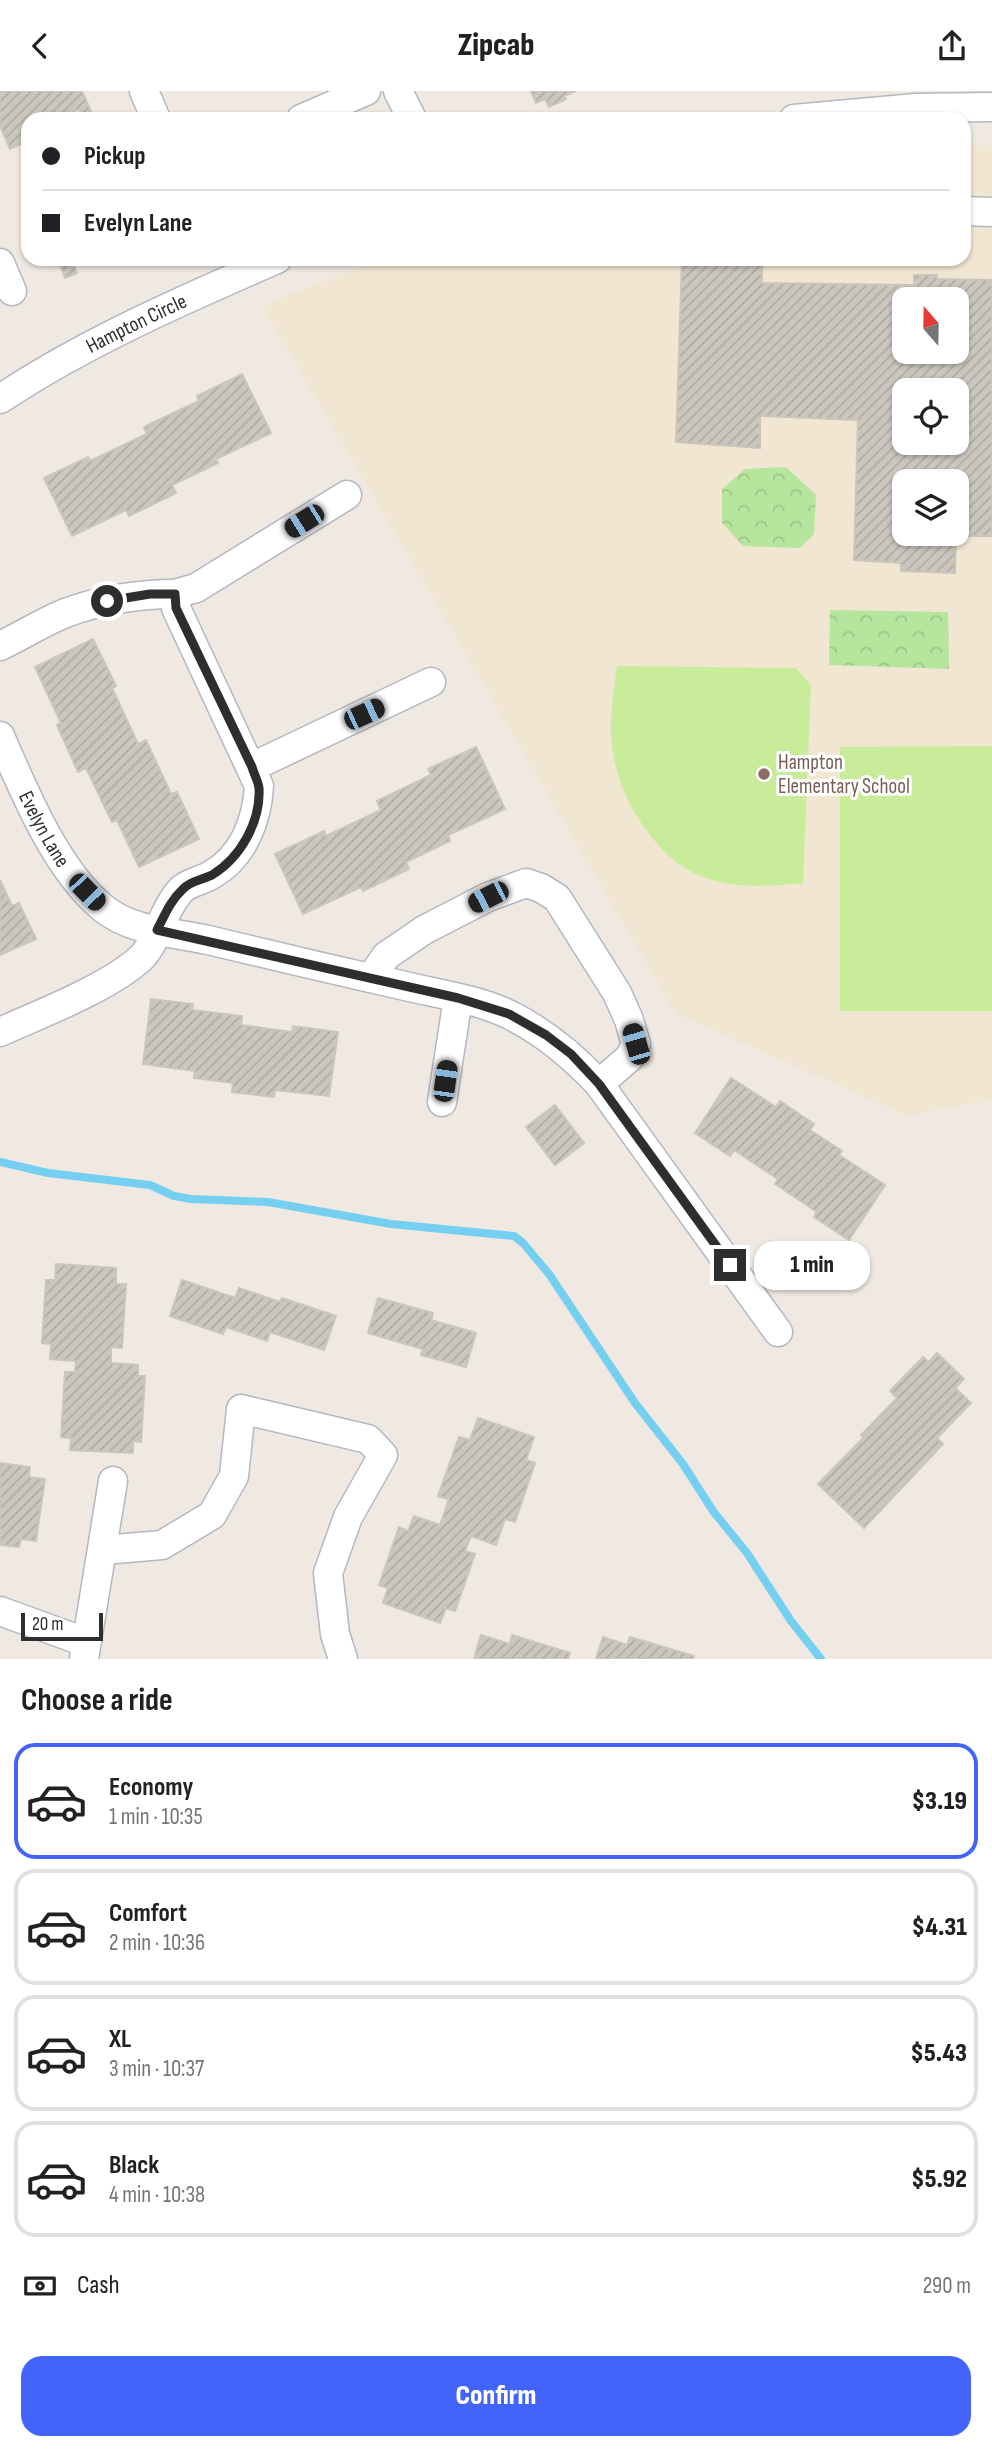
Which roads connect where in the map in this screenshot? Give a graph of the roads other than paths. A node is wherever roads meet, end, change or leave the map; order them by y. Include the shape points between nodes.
1 (144, 91) edge
2 (366, 91) edge
3 (398, 91) edge
4 (992, 107) edge
5 (153, 112) edge
6 (317, 112) edge
7 (408, 112) edge
8 (872, 112) edge
9 (971, 211) edge
10 (992, 212) edge
11 (0, 263) edge
12 (241, 266) edge
13 (220, 270) edge
14 (12, 291) dead end
15 (0, 399) edge
16 (347, 495) dead end
17 (175, 594) junction
18 (0, 646) edge
19 (431, 682) dead end
20 (0, 736) edge
21 (252, 767) junction
22 (157, 930) junction
23 (371, 978) junction
24 (458, 998) junction
25 (0, 1033) edge
26 (599, 1084) junction
27 (442, 1103) dead end
28 (778, 1332) dead end
29 (113, 1481) dead end
30 (103, 1550) junction
31 (0, 1611) edge
32 (85, 1651) edge
33 (343, 1659) edge

1 - 5 street
2 - 6 street
3 - 7 street
4 - 8 street
9 - 10 street
11 - 14 street
12 - 13 street, Hampton Circle
13 - 15 street, Hampton Circle via 161,310
16 - 17 street via 196,588
17 - 18 street via 107,601 68,613
17 - 21 street via 176,608
19 - 21 street
20 - 22 street, Evelyn Lane via 71,876 103,908 131,925
21 - 22 street via 259,786 258,807 245,842 229,863 178,893
22 - 23 street, Evelyn Lane
22 - 25 street via 144,956 113,978
23 - 24 street, Evelyn Lane
23 - 26 street via 386,956 424,930 526,883 541,888 557,898 573,921 629,1020 636,1044 630,1057
24 - 26 street, Evelyn Lane via 509,1014 546,1035
24 - 27 street
26 - 28 street, Evelyn Lane
29 - 30 street
30 - 32 street
30 - 33 street via 162,1545 212,1515 234,1476 241,1409 369,1439 383,1455 348,1517 328,1573 335,1634
31 - 32 street

